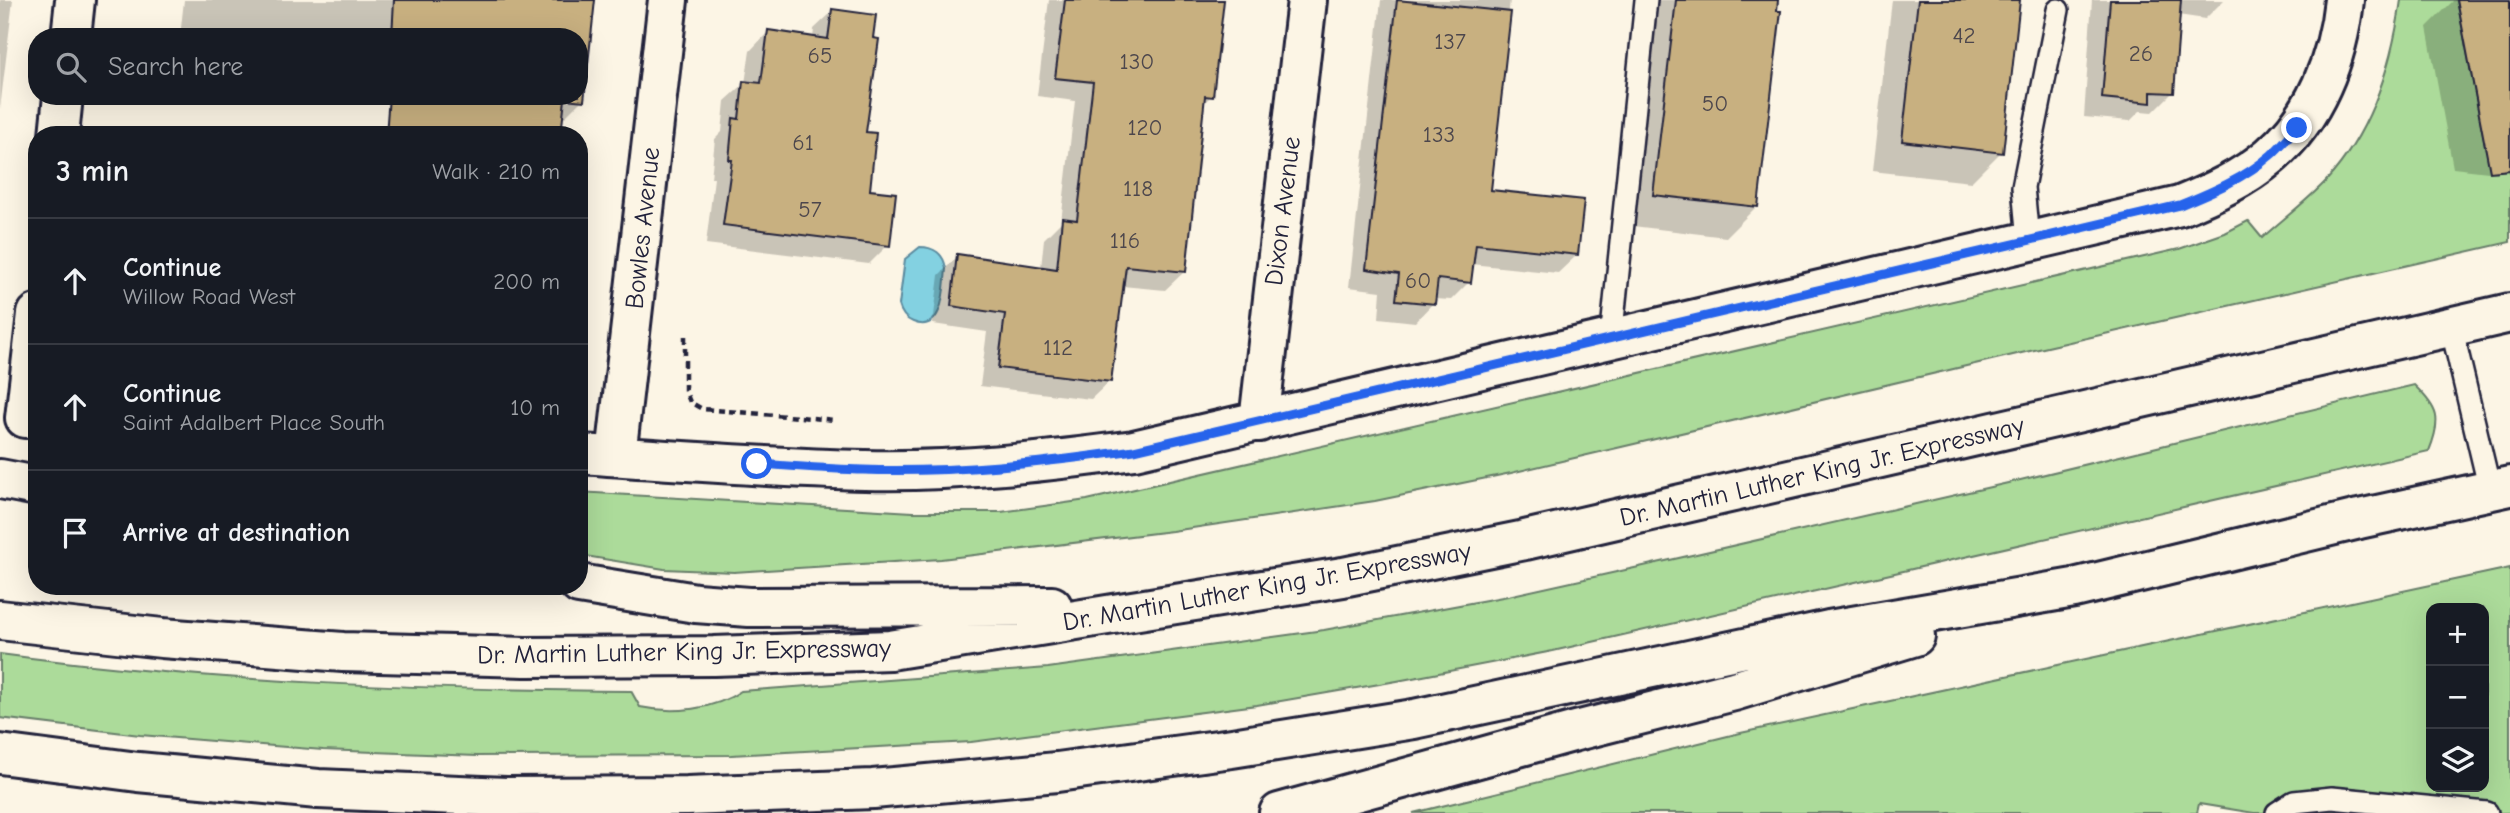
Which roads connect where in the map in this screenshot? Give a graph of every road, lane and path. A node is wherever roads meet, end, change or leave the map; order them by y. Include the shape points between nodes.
1 (75, 0) edge
2 (668, 0) edge
3 (1307, 0) edge
4 (1646, 0) edge
5 (2344, 0) edge
6 (2058, 9) dead end
7 (72, 28) edge
8 (63, 105) edge
9 (60, 126) edge
10 (2028, 240) junction
11 (2510, 313) edge
12 (2451, 326) junction
13 (685, 336) dead end
14 (1611, 340) junction
15 (28, 369) edge
16 (20, 418) edge
17 (839, 420) dead end
18 (1259, 422) junction
19 (598, 455) edge
20 (0, 479) edge
21 (28, 484) edge
22 (2500, 488) edge
23 (588, 585) edge
24 (2074, 588) junction
25 (1170, 606) junction
26 (0, 620) edge
27 (0, 754) edge
28 (1279, 813) edge
29 (2277, 813) edge
30 (2487, 813) edge

1 - 7 main road
2 - 19 main road, Bowles Avenue
3 - 18 main road, Dixon Avenue
4 - 14 lane
5 - 10 main road via 2332,59 2317,96 2297,128 2270,156 2219,190 2180,205
6 - 10 lane via 2023,187
8 - 9 main road
10 - 14 main road
11 - 12 main road, Dr. Martin Luther King Jr. Expressway
12 - 22 lane
12 - 25 main road, Dr. Martin Luther King Jr. Expressway via 1603,523 1343,577
13 - 17 path via 685,390 690,402 702,409
14 - 18 main road
15 - 16 main road
18 - 19 main road via 1134,450 1045,463 954,468 865,470
20 - 21 main road
22 - 24 main road
23 - 25 main road via 749,607
24 - 27 main road via 1829,630 1414,719 1057,772 873,789 687,796 480,796 318,789
24 - 28 main road via 1734,691
25 - 26 main road, Dr. Martin Luther King Jr. Expressway via 890,650 714,656 343,652
29 - 30 lane via 2294,802 2332,798

